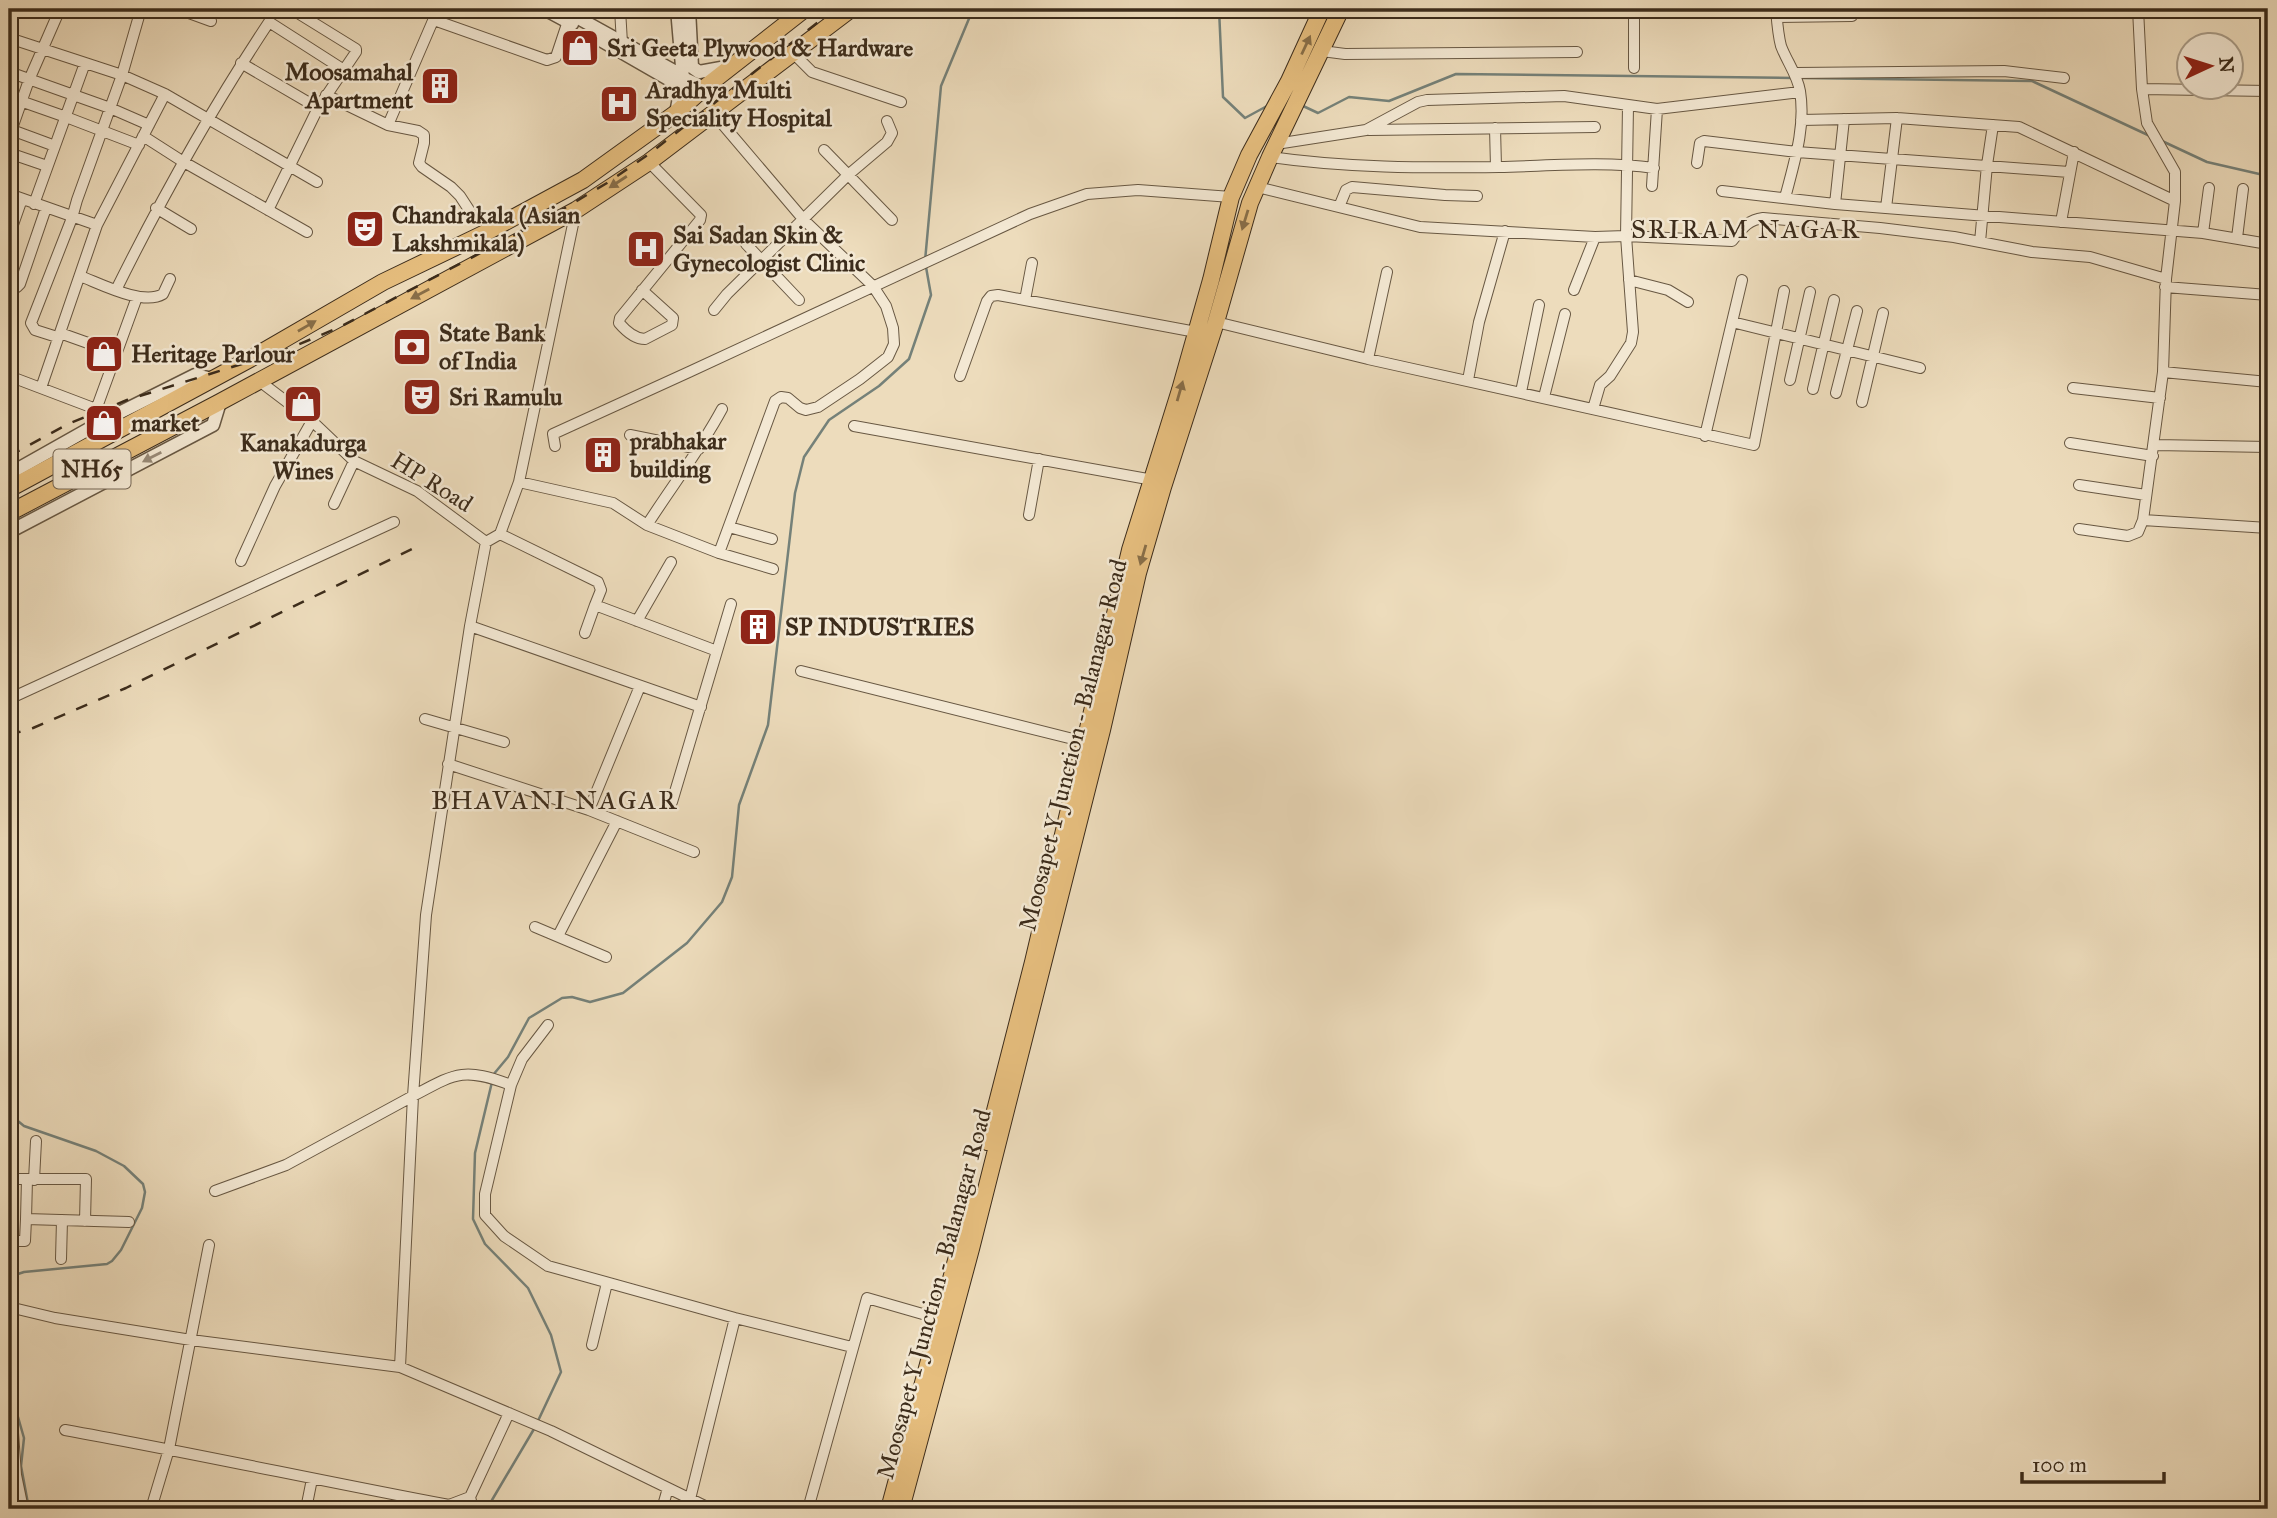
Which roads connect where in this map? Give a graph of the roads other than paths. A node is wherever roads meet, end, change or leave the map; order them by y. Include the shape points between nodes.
1 (60, 9) edge
2 (141, 9) edge
3 (178, 9) edge
4 (438, 9) edge
5 (544, 9) edge
6 (562, 9) edge
7 (620, 9) edge
8 (677, 9) edge
9 (689, 9) edge
10 (805, 9) edge
11 (851, 9) edge
12 (1322, 9) edge
13 (1341, 9) edge
14 (1634, 9) edge
15 (2138, 9) edge
16 (1776, 13) edge
17 (300, 15) dead end
18 (1852, 16) dead end
19 (211, 20) dead end
20 (433, 20) junction
21 (790, 20) junction
22 (568, 22) junction
23 (769, 37) junction
24 (9, 38) edge
25 (807, 41) junction
26 (622, 43) junction
27 (43, 49) junction
28 (1322, 51) junction
29 (1577, 52) dead end
30 (790, 53) junction
31 (85, 63) junction
32 (242, 63) junction
33 (732, 66) junction
34 (1634, 68) dead end
35 (344, 70) junction
36 (9, 72) edge
37 (1796, 74) junction
38 (122, 75) junction
39 (2064, 78) dead end
40 (677, 79) junction
41 (30, 80) junction
42 (1296, 86) junction
43 (704, 88) junction
44 (2142, 89) junction
45 (2268, 91) edge
46 (1800, 92) junction
47 (165, 94) junction
48 (74, 95) junction
49 (326, 95) junction
50 (9, 97) edge
51 (21, 102) junction
52 (901, 102) dead end
53 (1628, 106) junction
54 (110, 108) junction
55 (318, 108) junction
56 (1657, 109) junction
57 (676, 113) junction
58 (713, 113) junction
59 (66, 117) junction
60 (1896, 118) junction
61 (1843, 119) junction
62 (207, 120) junction
63 (1801, 120) junction
64 (887, 121) dead end
65 (149, 125) junction
66 (388, 125) junction
67 (1993, 125) junction
68 (1595, 127) dead end
69 (1495, 128) junction
70 (101, 130) junction
71 (1366, 130) junction
72 (10, 132) edge
73 (141, 140) junction
74 (1276, 145) junction
75 (55, 146) junction
76 (824, 150) dead end
77 (1797, 152) junction
78 (2074, 152) junction
79 (9, 153) edge
80 (1840, 154) junction
81 (1892, 158) junction
82 (182, 161) junction
83 (649, 162) junction
84 (1697, 163) dead end
85 (1626, 164) junction
86 (1987, 165) junction
87 (47, 166) junction
88 (289, 166) junction
89 (1496, 167) junction
90 (1654, 168) junction
91 (2069, 172) junction
92 (848, 176) junction
93 (317, 182) dead end
94 (1652, 186) dead end
95 (1257, 187) junction
96 (2209, 188) dead end
97 (2243, 189) dead end
98 (1722, 191) dead end
99 (9, 194) edge
100 (1477, 196) dead end
101 (1231, 197) junction
102 (1785, 198) junction
103 (22, 199) junction
104 (2175, 201) junction
105 (34, 204) junction
106 (1835, 204) junction
107 (1339, 207) junction
108 (46, 208) junction
109 (156, 208) junction
110 (1886, 208) junction
111 (268, 210) junction
112 (576, 210) junction
113 (1982, 216) junction
114 (72, 218) junction
115 (475, 219) dead end
116 (804, 220) junction
117 (892, 220) dead end
118 (2061, 222) junction
119 (97, 225) junction
120 (191, 229) dead end
121 (1505, 231) junction
122 (2170, 231) junction
123 (307, 232) dead end
124 (2203, 233) junction
125 (9, 236) edge
126 (1626, 236) junction
127 (1595, 237) junction
128 (2237, 238) junction
129 (1980, 243) junction
130 (746, 244) dead end
131 (2268, 244) edge
132 (1226, 254) junction
133 (762, 260) junction
134 (1032, 263) dead end
135 (1387, 272) dead end
136 (80, 276) junction
137 (170, 279) dead end
138 (1629, 280) junction
139 (1742, 280) dead end
140 (2166, 283) junction
141 (873, 286) junction
142 (9, 288) edge
143 (116, 289) junction
144 (642, 290) junction
145 (1574, 290) dead end
146 (1784, 291) dead end
147 (1810, 292) dead end
148 (2268, 295) edge
149 (137, 297) junction
150 (799, 300) dead end
151 (1025, 300) junction
152 (1834, 300) dead end
153 (1688, 302) dead end
154 (1539, 305) dead end
155 (714, 310) dead end
156 (1857, 311) dead end
157 (1883, 313) dead end
158 (1565, 314) dead end
159 (1216, 322) junction
160 (1732, 322) junction
161 (1196, 332) junction
162 (1776, 332) junction
163 (59, 335) junction
164 (1799, 338) junction
165 (1824, 344) junction
166 (1847, 350) junction
167 (116, 353) junction
168 (1873, 356) junction
169 (1368, 359) junction
170 (1920, 368) dead end
171 (2163, 372) junction
172 (9, 376) edge
173 (960, 376) dead end
174 (213, 379) junction
175 (258, 380) junction
176 (1468, 380) junction
177 (1790, 380) dead end
178 (2268, 382) edge
179 (41, 388) junction
180 (2073, 388) dead end
181 (1813, 389) dead end
182 (1521, 392) junction
183 (1836, 393) dead end
184 (1544, 397) junction
185 (2160, 398) junction
186 (220, 402) junction
187 (1862, 402) dead end
188 (96, 409) junction
189 (722, 409) dead end
190 (1594, 409) junction
191 (312, 421) junction
192 (854, 426) dead end
193 (89, 429) junction
194 (630, 435) dead end
195 (1705, 436) junction
196 (2070, 443) dead end
197 (555, 446) dead end
198 (2268, 447) edge
199 (699, 449) junction
200 (2154, 450) junction
201 (1039, 459) junction
202 (355, 461) junction
203 (9, 474) edge
204 (1153, 480) junction
205 (519, 482) junction
206 (2079, 485) dead end
207 (9, 488) edge
208 (2146, 495) junction
209 (334, 504) dead end
210 (9, 513) edge
211 (1029, 515) dead end
212 (2143, 520) junction
213 (394, 522) dead end
214 (647, 525) junction
215 (729, 527) junction
216 (2268, 527) edge
217 (2079, 529) dead end
218 (9, 532) edge
219 (500, 534) junction
220 (772, 540) dead end
221 (486, 542) junction
222 (719, 553) junction
223 (241, 561) dead end
224 (671, 562) dead end
225 (772, 569) dead end
226 (731, 604) dead end
227 (595, 605) junction
228 (637, 621) junction
229 (470, 626) junction
230 (585, 634) dead end
231 (717, 651) junction
232 (801, 671) dead end
233 (640, 686) junction
234 (9, 699) edge
235 (701, 707) junction
236 (425, 719) dead end
237 (454, 727) junction
238 (505, 742) dead end
239 (1086, 742) junction
240 (448, 764) junction
241 (672, 803) dead end
242 (589, 810) junction
243 (617, 821) junction
244 (694, 852) dead end
245 (535, 927) dead end
246 (558, 936) junction
247 (606, 957) dead end
248 (548, 1025) dead end
249 (510, 1085) junction
250 (413, 1096) junction
251 (36, 1141) dead end
252 (9, 1179) edge
253 (31, 1179) junction
254 (215, 1191) dead end
255 (26, 1219) junction
256 (62, 1220) junction
257 (85, 1221) junction
258 (129, 1222) dead end
259 (9, 1241) edge
260 (209, 1245) dead end
261 (61, 1259) dead end
262 (607, 1283) junction
263 (9, 1307) edge
264 (735, 1318) junction
265 (940, 1319) junction
266 (191, 1340) junction
267 (592, 1345) dead end
268 (852, 1347) junction
269 (400, 1367) junction
270 (9, 1404) edge
271 (509, 1413) junction
272 (65, 1430) dead end
273 (169, 1449) junction
274 (12, 1475) edge
275 (312, 1479) junction
276 (668, 1488) junction
277 (470, 1497) junction
278 (690, 1499) junction
279 (23, 1509) edge
280 (151, 1509) edge
281 (306, 1509) edge
282 (473, 1509) edge
283 (662, 1509) edge
284 (711, 1509) edge
285 (808, 1509) edge
286 (889, 1509) edge
287 (901, 1509) edge

1 - 27 street
2 - 38 street
3 - 19 street
4 - 20 street
5 - 22 street
6 - 26 street
7 - 26 street
8 - 40 street
9 - 33 street via 692,68 699,72
10 - 21 main road, NH65
11 - 25 main road, NH65
42 -> 12 main road
13 - 28 main road, Moosapet Y Junction - Balanagar Road
14 - 34 street
15 - 44 street
16 - 18 street
16 - 37 street via 1781,47
17 - 35 street via 356,49
20 - 22 street via 547,60 556,57
20 - 66 street
21 - 23 main road, NH65
21 - 25 main road via 794,35
22 - 40 street
23 - 30 main road via 780,38
23 - 33 main road, NH65
24 - 27 street
25 - 30 main road, NH65
26 - 40 street
27 - 31 street
27 - 41 street
28 - 29 street
28 - 42 main road, Moosapet Y Junction - Balanagar Road
30 - 52 street via 812,72
30 - 58 main road, NH65
31 - 38 street
31 - 48 street
32 - 35 street via 269,22
32 - 55 street
32 - 62 street
33 - 43 main road, NH65
35 - 49 street
36 - 41 street
37 - 39 street via 2004,71
37 - 46 street
38 - 47 street
38 - 54 street
40 - 43 street
40 - 57 street
41 - 48 street
41 - 51 street
42 - 74 main road, Moosapet Y Junction - Balanagar Road
42 - 101 main road via 1262,131
43 - 57 main road, NH65
44 - 45 street
44 - 104 street via 2147,123 2175,173
46 - 56 street
46 - 63 street
47 - 62 street
47 - 65 street
48 - 54 street
48 - 59 street
49 - 55 street
49 - 66 street
50 - 51 street
51 - 59 street
51 - 72 street
53 - 56 street
53 - 71 street via 1564,96 1427,100
53 - 85 street
54 - 65 street
54 - 70 street
55 - 88 street
56 - 90 street
174 -> 57 main road, NH65 via 383,282 583,180
58 - 83 main road, NH65
58 - 116 street
59 - 70 street
59 - 75 street
60 - 61 street
60 - 67 street
60 - 81 street
61 - 63 street
61 - 80 street
62 - 82 street
62 - 88 street
63 - 77 street
64 - 92 street via 892,133 887,142
65 - 73 street
66 - 115 street via 424,135 419,163 451,187
67 - 78 street via 2019,127
67 - 86 street
68 - 69 street
69 - 71 street
69 - 89 street
70 - 73 street
70 - 114 street
71 - 74 street
72 - 75 street
73 - 82 street
73 - 119 street
74 - 89 street via 1341,166
74 - 95 main road, Moosapet Y Junction - Balanagar Road
75 - 87 street
76 - 92 street
77 - 80 street
77 - 84 street via 1702,141
77 - 102 street
78 - 91 street
78 - 104 street
79 - 87 street
80 - 81 street
80 - 106 street
81 - 86 street
81 - 110 street
82 - 109 street
82 - 111 street
83 -> 112 main road, NH65
83 - 144 street via 701,215
85 - 89 street
85 - 90 street
85 - 126 street
86 - 91 street
86 - 113 street
87 - 105 street
88 - 93 street
88 - 111 street
90 - 94 street
91 - 118 street
92 - 116 street
92 - 117 street
95 - 107 street
95 -> 132 main road, Moosapet Y Junction - Balanagar Road
96 - 124 street
97 - 128 street
98 - 102 street
99 - 103 street
100 - 107 street via 1352,187
101 - 132 main road
101 - 141 street via 1138,190 1087,194 1030,214
102 - 106 street
103 - 105 street
103 - 125 street
104 - 122 street
105 - 108 street
106 - 110 street
107 - 121 street via 1420,227
108 - 114 street
108 - 142 street via 20,284
109 - 120 street
109 - 143 street
110 - 113 street
111 - 123 street
112 -> 175 main road, NH65
112 - 205 street
113 - 118 street
113 - 129 street
114 - 119 street
114 - 163 street via 31,323 34,330
116 - 133 street
116 - 141 street
118 - 122 street
119 - 136 street
121 - 127 street
121 - 176 street
122 - 124 street
122 - 140 street
124 - 128 street
126 - 127 street
126 - 129 street via 1732,241 1746,223 1763,218
126 - 138 street
127 - 145 street
128 - 131 street
129 - 140 street via 2090,257
130 - 133 street
132 - 159 main road, Moosapet Y Junction - Balanagar Road
132 - 161 main road
133 - 150 street
133 - 155 street
134 - 151 street
135 - 169 street
136 - 143 street
136 - 163 street
137 - 149 street via 156,298
138 - 153 street via 1668,290
138 - 190 street via 1631,343 1600,385
139 - 160 street
140 - 148 street
140 - 171 street
141 - 197 street via 553,434
141 - 215 street via 893,328 894,344 888,357 811,410 788,398 775,401
143 - 149 street
144 - 144 street via 619,323 645,339 672,325 673,318
146 - 162 street
147 - 164 street
149 - 167 street
151 - 161 street
151 - 173 street via 991,296
152 - 165 street
154 - 182 street
156 - 166 street
157 - 168 street
158 - 184 street
159 - 169 street
159 -> 287 main road, Moosapet Y Junction - Balanagar Road via 1138,573 1010,1097
160 - 162 street
160 - 195 street
204 -> 161 main road
162 - 164 street
162 - 195 street via 1754,445
163 - 167 street
163 - 179 street
164 - 165 street
164 - 177 street
165 - 166 street
165 - 181 street
166 - 168 street
166 - 183 street
167 - 188 street
168 - 170 street
168 - 187 street
169 - 176 street
171 - 178 street
171 - 185 street
172 - 179 street
174 - 193 street via 195,376
174 - 207 main road, NH65
175 - 186 main road, NH65
175 - 191 street, HP Road
176 - 182 street
179 - 188 street
180 - 185 street
182 - 184 street
184 - 190 street
185 - 200 street
186 - 210 main road, NH65
186 -> 218 street via 213,425
188 - 193 street
189 - 199 street
190 - 195 street
191 - 202 street, HP Road
191 - 223 street via 275,486
192 - 201 street
193 - 203 street
194 - 199 street
196 - 200 street
198 - 200 street
199 - 214 street
200 - 208 street
201 - 204 street
201 - 211 street
202 - 209 street
202 - 221 street, HP Road via 417,491
204 - 239 main road via 1130,550
205 - 214 street via 613,503
205 - 219 street
206 - 208 street
208 - 212 street
212 - 216 street
212 - 217 street via 2138,532 2128,536
213 - 234 street
214 - 222 street
215 - 220 street
215 - 222 street
219 - 221 street
219 - 227 street via 598,582 601,590
221 - 229 street
222 - 225 street
224 - 228 street
226 - 231 street
227 - 228 street
227 - 230 street
228 - 231 street
229 - 233 street
229 - 237 street
231 - 235 street
232 - 239 street
233 - 235 street
233 - 242 street
235 - 241 street
236 - 237 street
237 - 238 street
237 - 240 street
239 - 265 main road
240 - 242 street
240 - 250 street via 426,915
242 - 243 street
243 - 244 street
243 - 246 street
245 - 246 street
246 - 247 street
248 - 249 street via 522,1059
249 - 250 street via 465,1073
249 - 262 street via 485,1194 485,1215 505,1236 548,1266
250 - 254 street via 286,1165
250 - 269 street
251 - 253 street
252 - 253 street
253 - 255 street
253 - 257 street via 86,1179
255 - 256 street
255 - 259 street via 25,1241
256 - 257 street
256 - 261 street
257 - 258 street
260 - 266 street
262 - 264 street
262 - 267 street
263 - 266 street
264 - 268 street
264 - 278 street
265 - 268 street via 867,1298
265 - 286 main road
266 - 269 street
266 - 273 street
268 - 285 street
269 - 271 street
270 - 274 street
271 - 276 street
271 - 277 street
272 - 273 street
273 - 275 street
273 - 280 street
274 - 279 street
275 - 277 street via 449,1505
275 - 281 street
276 - 278 street
276 - 283 street
277 - 282 street
278 - 284 street

